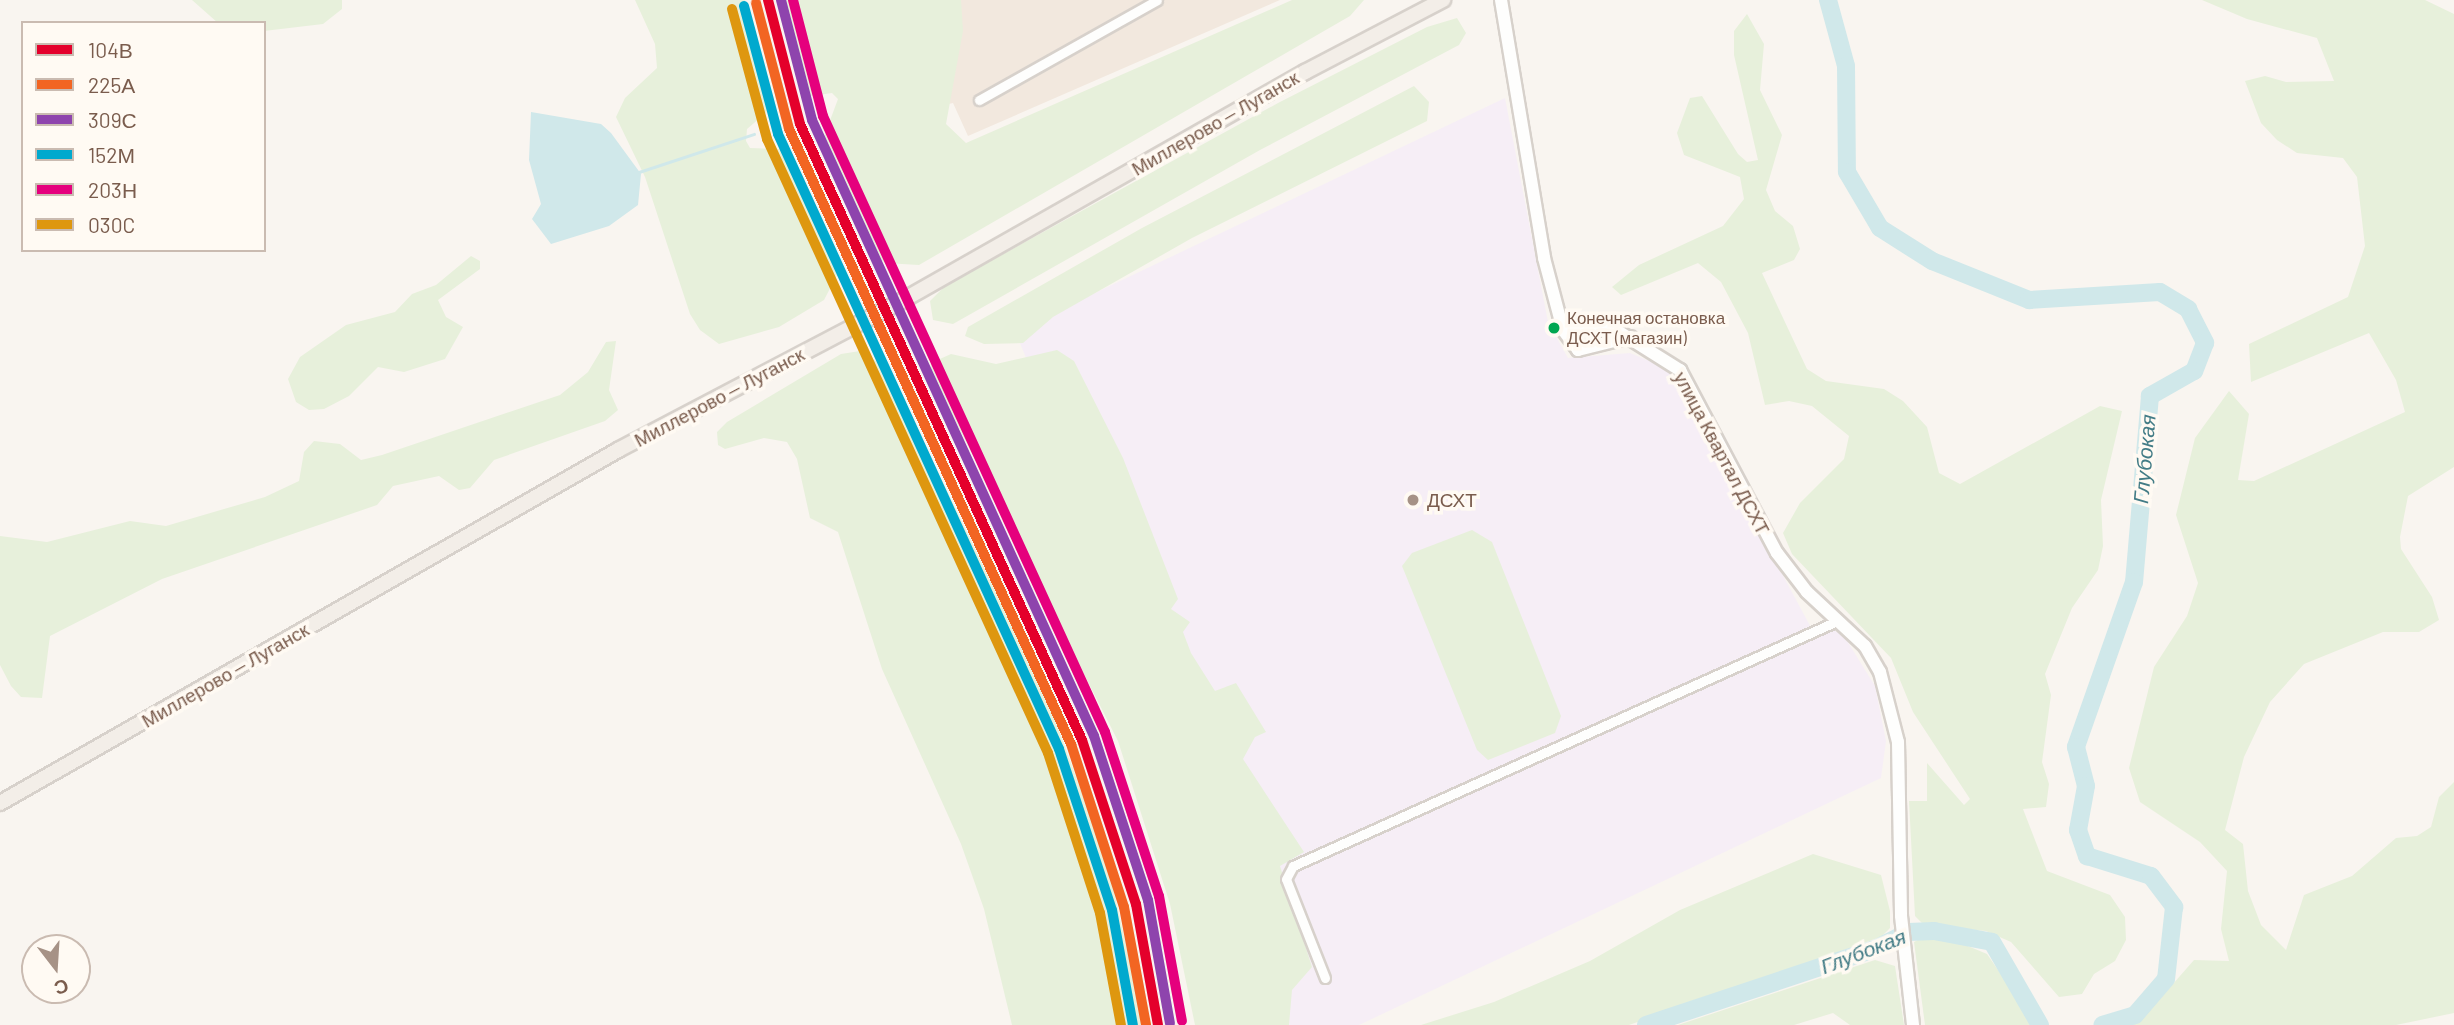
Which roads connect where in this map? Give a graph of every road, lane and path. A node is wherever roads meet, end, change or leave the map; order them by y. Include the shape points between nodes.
1 (1157, 0) edge
2 (1443, 0) edge
3 (1501, 0) edge
4 (979, 100) dead end
5 (1563, 330) junction
6 (1630, 337) junction
7 (1836, 621) junction
8 (0, 803) edge
9 (1325, 978) dead end
10 (1913, 1025) edge

1 - 4 street
2 - 8 main road, Миллерово — Луганск via 1304,72 857,326 618,450
3 - 5 street via 1544,258
5 - 6 street, улица Квартал ДСХТ via 1598,321
5 - 6 street via 1578,350
6 - 7 street, улица Квартал ДСХТ via 1667,357 1686,378 1777,553
7 - 9 street via 1293,866 1286,879
7 - 10 street, улица Квартал ДСХТ via 1874,659 1894,721 1900,916

